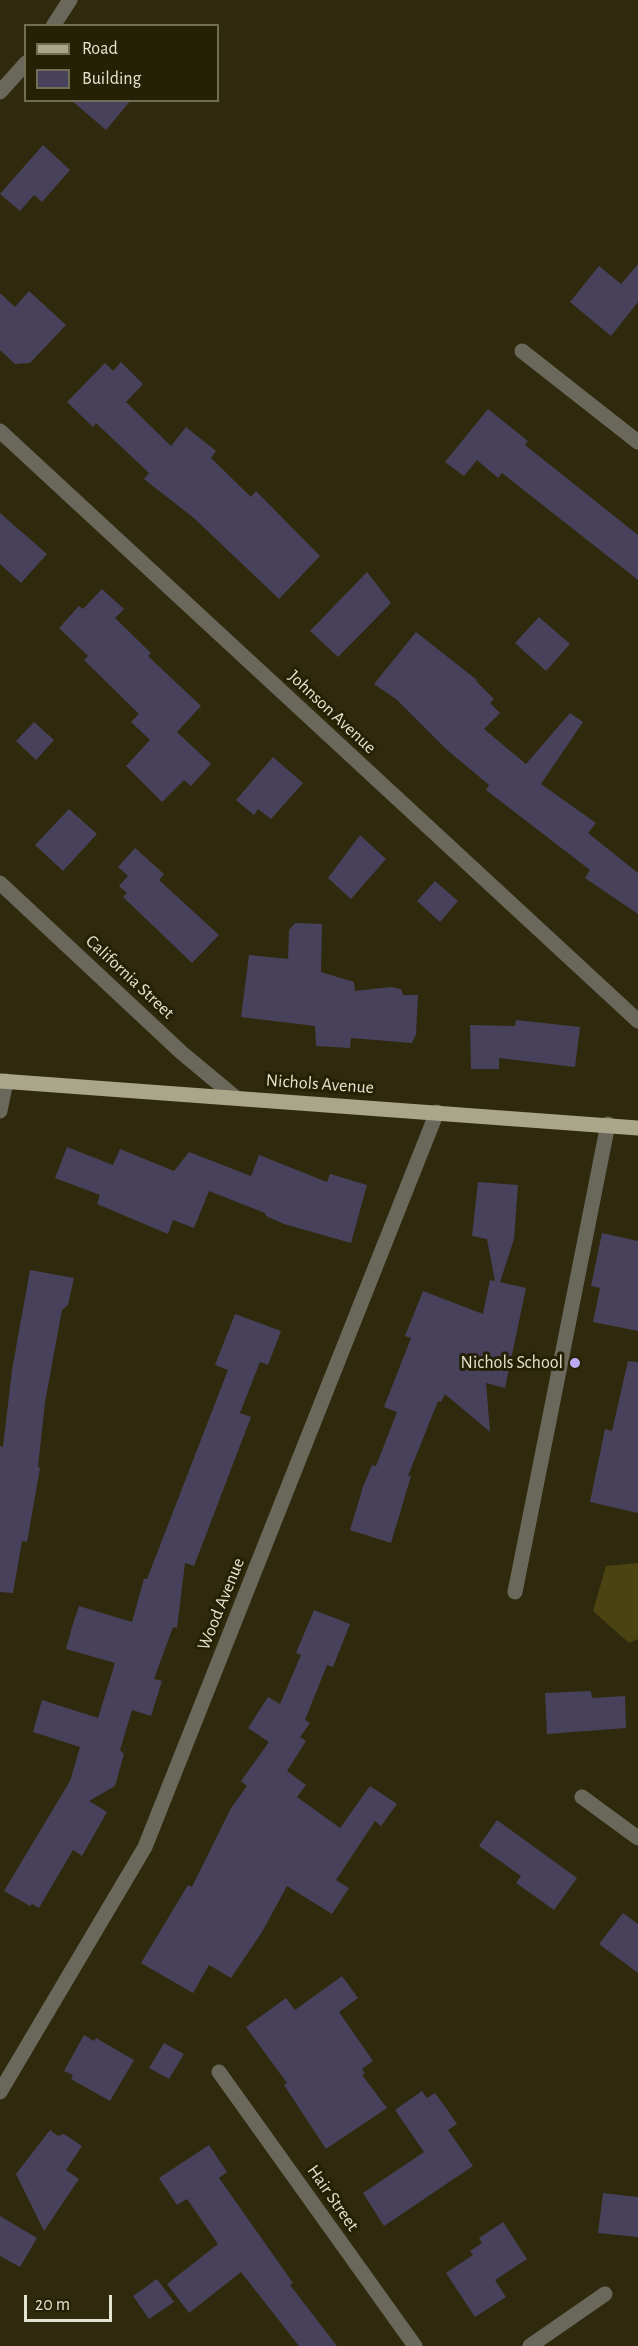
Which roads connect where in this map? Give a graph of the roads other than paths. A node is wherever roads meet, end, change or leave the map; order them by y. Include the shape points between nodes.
1 (70, 0) edge
2 (54, 24) edge
3 (24, 65) edge
4 (0, 92) edge
5 (522, 351) dead end
6 (0, 431) edge
7 (638, 442) edge
8 (0, 883) edge
9 (638, 1021) edge
10 (3, 1081) edge
11 (235, 1097) junction
12 (0, 1111) edge
13 (438, 1112) junction
14 (608, 1124) junction
15 (638, 1128) edge
16 (515, 1592) dead end
17 (582, 1797) dead end
18 (638, 1838) edge
19 (219, 2072) dead end
20 (0, 2092) edge
21 (606, 2294) dead end
22 (415, 2346) edge
23 (530, 2346) edge

1 - 2 street
3 - 4 street
5 - 7 street
6 - 9 street, Johnson Avenue
8 - 11 street, California Street via 182,1053
10 - 11 main road, Nichols Avenue
10 - 12 street
11 - 13 main road, Nichols Avenue
13 - 14 main road, Nichols Avenue
13 - 20 street, Wood Avenue via 145,1847
14 - 15 main road, Nichols Avenue
14 - 16 street
17 - 18 street
19 - 22 street, Hair Street
21 - 23 street

